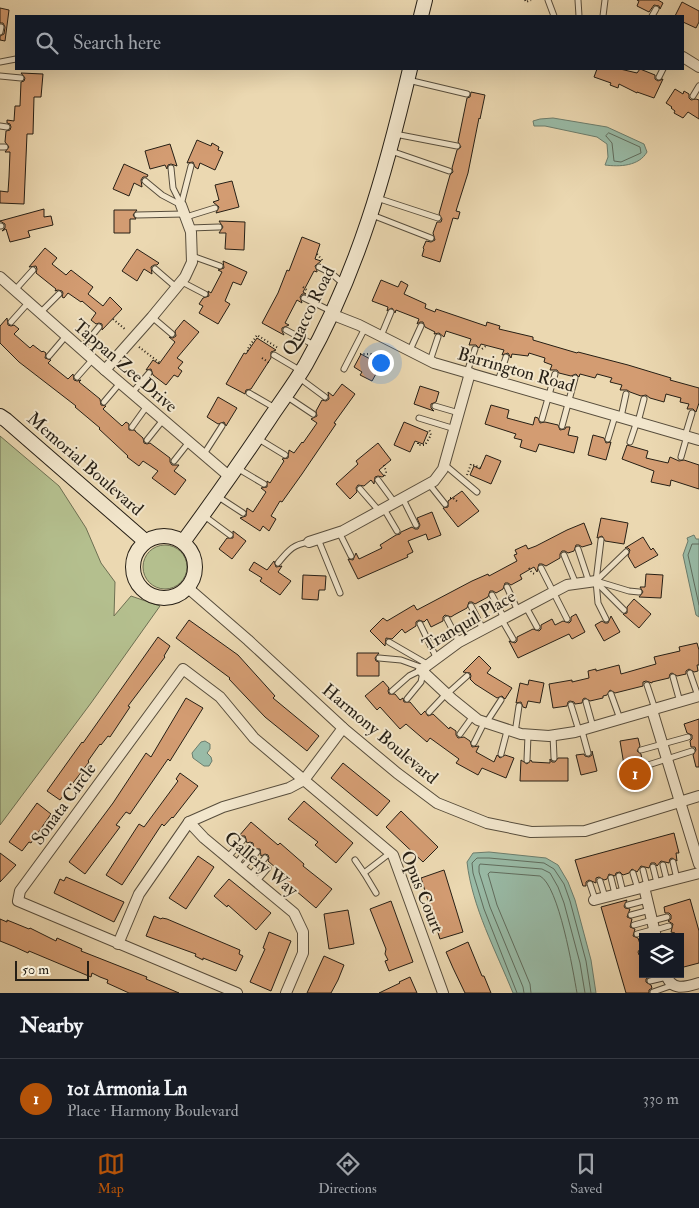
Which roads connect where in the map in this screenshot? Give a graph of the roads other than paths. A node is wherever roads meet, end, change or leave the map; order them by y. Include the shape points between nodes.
1 (425, 0) edge
2 (548, 0) edge
3 (578, 0) edge
4 (605, 0) edge
5 (656, 9) dead end
6 (421, 15) edge
7 (554, 15) edge
8 (579, 15) edge
9 (603, 15) edge
10 (653, 15) edge
11 (684, 58) edge
12 (15, 59) edge
13 (0, 62) edge
14 (699, 67) edge
15 (662, 70) edge
16 (408, 74) edge
17 (0, 76) edge
18 (659, 76) dead end
19 (21, 78) dead end
20 (699, 86) edge
21 (467, 94) dead end
22 (693, 96) dead end
23 (0, 126) edge
24 (7, 126) dead end
25 (395, 134) junction
26 (457, 146) dead end
27 (390, 151) junction
28 (191, 166) dead end
29 (171, 168) dead end
30 (449, 171) dead end
31 (145, 181) dead end
32 (377, 197) junction
33 (215, 208) dead end
34 (184, 212) junction
35 (137, 215) dead end
36 (372, 215) junction
37 (438, 218) dead end
38 (219, 227) dead end
39 (190, 228) junction
40 (432, 238) dead end
41 (192, 256) junction
42 (220, 266) dead end
43 (319, 267) dead end
44 (155, 269) dead end
45 (33, 270) dead end
46 (1, 279) edge
47 (345, 282) junction
48 (179, 285) junction
49 (15, 290) junction
50 (58, 294) dead end
51 (204, 294) dead end
52 (304, 298) dead end
53 (28, 302) junction
54 (391, 312) dead end
55 (40, 313) junction
56 (332, 313) junction
57 (152, 318) junction
58 (11, 322) dead end
59 (421, 326) dead end
60 (99, 327) dead end
61 (365, 328) junction
62 (286, 330) dead end
63 (172, 334) dead end
64 (66, 336) junction
65 (381, 336) junction
66 (438, 337) dead end
67 (315, 346) junction
68 (81, 349) junction
69 (474, 349) dead end
70 (410, 351) junction
71 (275, 355) road end
72 (49, 356) dead end
73 (506, 356) dead end
74 (92, 359) junction
75 (430, 361) junction
76 (344, 369) dead end
77 (105, 370) junction
78 (149, 373) dead end
79 (469, 373) junction
80 (299, 374) junction
81 (555, 374) dead end
82 (77, 377) dead end
83 (575, 378) dead end
84 (498, 381) junction
85 (120, 383) junction
86 (132, 393) junction
87 (249, 393) dead end
88 (626, 394) dead end
89 (285, 396) junction
90 (548, 396) junction
91 (325, 397) dead end
92 (644, 399) dead end
93 (104, 402) dead end
94 (569, 402) junction
95 (147, 406) junction
96 (435, 406) dead end
97 (276, 409) junction
98 (692, 412) dead end
99 (459, 413) junction
100 (313, 414) dead end
101 (0, 416) edge
102 (618, 416) junction
103 (419, 418) dead end
104 (542, 419) dead end
105 (163, 420) junction
106 (638, 422) junction
107 (222, 426) dead end
108 (562, 426) dead end
109 (132, 427) dead end
110 (455, 429) junction
111 (686, 436) junction
112 (257, 438) junction
113 (608, 439) dead end
114 (147, 440) dead end
115 (699, 440) edge
116 (189, 442) junction
117 (630, 442) dead end
118 (204, 455) junction
119 (285, 455) dead end
120 (681, 457) dead end
121 (174, 461) dead end
122 (444, 465) junction
123 (234, 472) junction
124 (379, 481) road end
125 (264, 484) dead end
126 (429, 484) junction
127 (360, 489) dead end
128 (477, 492) dead end
129 (216, 496) junction
130 (399, 501) junction
131 (445, 504) dead end
132 (382, 510) junction
133 (243, 513) dead end
134 (202, 515) junction
135 (416, 525) dead end
136 (339, 532) junction
137 (397, 532) dead end
138 (230, 534) dead end
139 (314, 540) junction
140 (601, 540) dead end
141 (145, 541) junction
142 (183, 542) junction
143 (578, 549) dead end
144 (626, 552) dead end
145 (351, 556) dead end
146 (564, 556) dead end
147 (278, 563) dead end
148 (541, 568) dead end
149 (593, 582) junction
150 (576, 584) junction
151 (507, 587) dead end
152 (188, 588) junction
153 (553, 592) junction
154 (640, 592) dead end
155 (340, 593) dead end
156 (492, 595) dead end
157 (471, 606) dead end
158 (522, 609) junction
159 (624, 610) dead end
160 (447, 619) dead end
161 (503, 619) junction
162 (567, 619) dead end
163 (606, 619) dead end
164 (420, 624) dead end
165 (537, 626) dead end
166 (483, 629) junction
167 (513, 638) dead end
168 (389, 642) dead end
169 (458, 642) junction
170 (436, 657) junction
171 (379, 658) dead end
172 (423, 668) junction
173 (690, 673) dead end
174 (467, 676) dead end
175 (673, 677) dead end
176 (648, 685) dead end
177 (392, 691) dead end
178 (447, 694) junction
179 (611, 694) dead end
180 (698, 697) edge
181 (407, 699) dead end
182 (501, 700) dead end
183 (586, 702) dead end
184 (680, 702) junction
185 (571, 705) dead end
186 (520, 706) dead end
187 (654, 710) junction
188 (429, 712) dead end
189 (474, 716) junction
190 (620, 720) junction
191 (485, 723) junction
192 (594, 727) junction
193 (343, 728) junction
194 (580, 731) junction
195 (511, 732) junction
196 (460, 734) dead end
197 (528, 735) junction
198 (553, 735) junction
199 (688, 737) dead end
200 (474, 743) dead end
201 (663, 743) junction
202 (641, 750) dead end
203 (692, 751) dead end
204 (588, 752) dead end
205 (501, 754) dead end
206 (554, 758) dead end
207 (668, 759) junction
208 (527, 760) dead end
209 (645, 766) dead end
210 (304, 780) junction
211 (699, 796) edge
212 (681, 801) junction
213 (189, 822) junction
214 (243, 840) dead end
215 (250, 846) dead end
216 (257, 852) dead end
217 (390, 853) junction
218 (265, 858) dead end
219 (355, 860) dead end
220 (673, 862) dead end
221 (235, 864) junction
222 (699, 864) edge
223 (663, 865) dead end
224 (653, 867) dead end
225 (268, 868) dead end
226 (644, 870) dead end
227 (364, 873) junction
228 (633, 873) dead end
229 (699, 873) edge
230 (619, 876) dead end
231 (611, 878) dead end
232 (253, 879) junction
233 (600, 881) dead end
234 (590, 884) dead end
235 (655, 884) junction
236 (376, 893) dead end
237 (606, 897) junction
238 (628, 905) dead end
239 (631, 915) dead end
240 (666, 917) dead end
241 (652, 921) edge
242 (634, 925) dead end
243 (669, 926) dead end
244 (637, 934) dead end
245 (118, 944) junction
246 (650, 981) dead end
247 (679, 986) edge
248 (653, 992) dead end
249 (237, 993) edge
250 (286, 993) edge
251 (443, 993) edge

1 - 6 street
2 - 7 lane
3 - 8 lane
4 - 9 lane
5 - 10 lane
11 - 14 street
12 - 13 lane
15 - 18 lane
16 - 21 lane
16 - 25 street, Quacco Road
17 - 19 lane
20 - 22 lane
23 - 24 lane
25 - 26 lane
25 - 27 street, Quacco Road
27 - 30 lane
27 - 32 street, Quacco Road
28 - 34 lane
29 - 34 lane via 174,188
31 - 34 lane
32 - 36 street, Quacco Road
32 - 37 lane
33 - 34 lane
34 - 35 lane
34 - 39 street
36 - 40 lane
36 - 47 street, Quacco Road
38 - 39 lane
39 - 41 street
41 - 42 lane
41 - 48 street
43 - 47 lane
44 - 48 lane
45 - 49 lane
46 - 49 street, Tappan Zee Drive
47 - 56 street, Quacco Road
48 - 51 lane
48 - 57 street
49 - 53 street, Tappan Zee Drive
50 - 55 lane
52 - 56 lane
53 - 55 street, Tappan Zee Drive
53 - 58 lane
54 - 65 lane
55 - 64 street, Tappan Zee Drive
56 - 61 street, Barrington Road
56 - 67 street, Quacco Road
57 - 63 lane
57 - 77 street
59 - 70 lane
60 - 68 lane
61 - 65 street, Barrington Road
61 - 76 lane
62 - 67 lane
64 - 68 street, Tappan Zee Drive
64 - 72 lane
65 - 70 street, Barrington Road
66 - 75 lane
67 - 80 street, Quacco Road
68 - 74 street, Tappan Zee Drive
69 - 79 lane
70 - 75 street, Barrington Road
71 - 80 lane
73 - 84 lane
74 - 77 street, Tappan Zee Drive
74 - 82 lane
75 - 79 street, Barrington Road
77 - 85 street, Tappan Zee Drive
78 - 86 lane
79 - 84 street, Barrington Road
79 - 99 street
80 - 89 street, Quacco Road
80 - 91 lane
81 - 90 lane
83 - 94 lane
84 - 90 street, Barrington Road
85 - 86 street, Tappan Zee Drive
85 - 93 lane
86 - 95 street, Tappan Zee Drive
87 - 97 lane
88 - 102 lane
89 - 97 street, Quacco Road
89 - 100 lane
90 - 94 street, Barrington Road
90 - 104 lane
92 - 106 lane
94 - 102 street, Barrington Road
94 - 108 lane
95 - 105 street, Tappan Zee Drive
95 - 109 lane
96 - 99 lane
97 - 112 street, Quacco Road
98 - 111 lane
99 - 110 street
101 - 141 street, Memorial Boulevard
102 - 106 street, Barrington Road
102 - 113 lane
103 - 110 lane
105 - 114 lane
105 - 116 street, Tappan Zee Drive
106 - 111 street, Barrington Road
106 - 117 lane
107 - 118 lane
110 - 122 street
111 - 115 street, Barrington Road
111 - 120 lane
112 - 119 lane
112 - 123 street, Quacco Road
116 - 118 street, Tappan Zee Drive
116 - 121 lane
118 - 123 street, Tappan Zee Drive
122 - 126 street
122 - 128 lane
123 - 125 lane
123 - 129 street, Quacco Road
124 - 130 lane
126 - 130 street
126 - 131 lane
127 - 132 lane
129 - 133 lane
129 - 134 street, Quacco Road
130 - 132 street
130 - 135 lane
132 - 136 street
132 - 137 lane
134 - 138 lane
134 - 142 street, Quacco Road
136 - 139 street
136 - 145 lane
139 - 147 lane via 289,549
139 - 155 lane
140 - 149 lane
141 - 142 street, Memorial Boulevard via 164,535
141 - 152 street, Memorial Boulevard via 133,558 134,574 141,588 159,598 170,598
142 - 152 street via 195,558 194,579
143 - 149 lane
144 - 149 lane
146 - 150 lane
148 - 153 lane
149 - 150 street, Tranquil Place
149 - 154 lane
149 - 159 lane
149 - 163 lane
150 - 153 street, Tranquil Place
151 - 158 lane
152 - 193 street, Harmony Boulevard
153 - 158 street, Tranquil Place
153 - 162 lane
156 - 161 lane
157 - 166 lane
158 - 161 street, Tranquil Place
158 - 165 lane
160 - 169 lane
161 - 166 street, Tranquil Place
161 - 167 lane
164 - 170 lane
166 - 169 street, Tranquil Place
168 - 172 lane
169 - 170 street, Tranquil Place
170 - 172 street, Tranquil Place
171 - 172 lane via 402,660
172 - 177 lane
172 - 178 street, Tranquil Place
172 - 181 lane via 420,682
173 - 180 lane
174 - 178 lane
175 - 184 lane
176 - 187 lane
178 - 188 lane
178 - 189 street, Tranquil Place
179 - 190 lane
180 - 184 street, Tranquil Place
182 - 191 lane
183 - 192 lane
184 - 187 street, Tranquil Place
185 - 194 lane
186 - 195 lane
187 - 190 street, Tranquil Place
187 - 201 street
189 - 191 street, Tranquil Place
189 - 196 lane
190 - 192 street, Tranquil Place
191 - 195 street, Tranquil Place
191 - 200 lane
192 - 194 street, Tranquil Place
193 - 210 street
193 - 212 street, Harmony Boulevard via 437,803 487,823 532,832 585,831
194 - 198 street, Tranquil Place
194 - 204 lane
195 - 197 street, Tranquil Place
195 - 205 lane
197 - 198 street, Tranquil Place
197 - 208 lane
198 - 206 lane
199 - 201 lane
201 - 202 lane
201 - 207 street
203 - 207 lane
207 - 209 lane
207 - 212 street
210 - 213 street
210 - 217 street, Opus Court
210 - 245 street, Sonata Circle via 254,738 220,697 183,668 20,891 18,902
211 - 212 street, Harmony Boulevard
212 - 222 street
213 - 221 street, Gallery Way
213 - 245 street via 139,894
214 - 221 lane
215 - 221 lane
216 - 221 lane
217 - 227 lane
217 - 251 street, Opus Court
218 - 232 lane
219 - 227 lane
220 - 235 lane
221 - 232 street, Gallery Way
223 - 235 lane
224 - 235 lane
225 - 232 lane
226 - 235 lane
227 - 236 lane
228 - 235 lane
229 - 235 street
230 - 237 lane
231 - 237 lane
232 - 250 street, Gallery Way via 294,913 303,932 303,953
233 - 237 lane
234 - 237 lane
235 - 237 street
235 - 241 street
238 - 241 lane
239 - 241 lane
240 - 241 lane
241 - 242 lane
241 - 243 lane
241 - 244 lane
245 - 249 street, Sonata Circle
246 - 247 lane
247 - 248 lane

